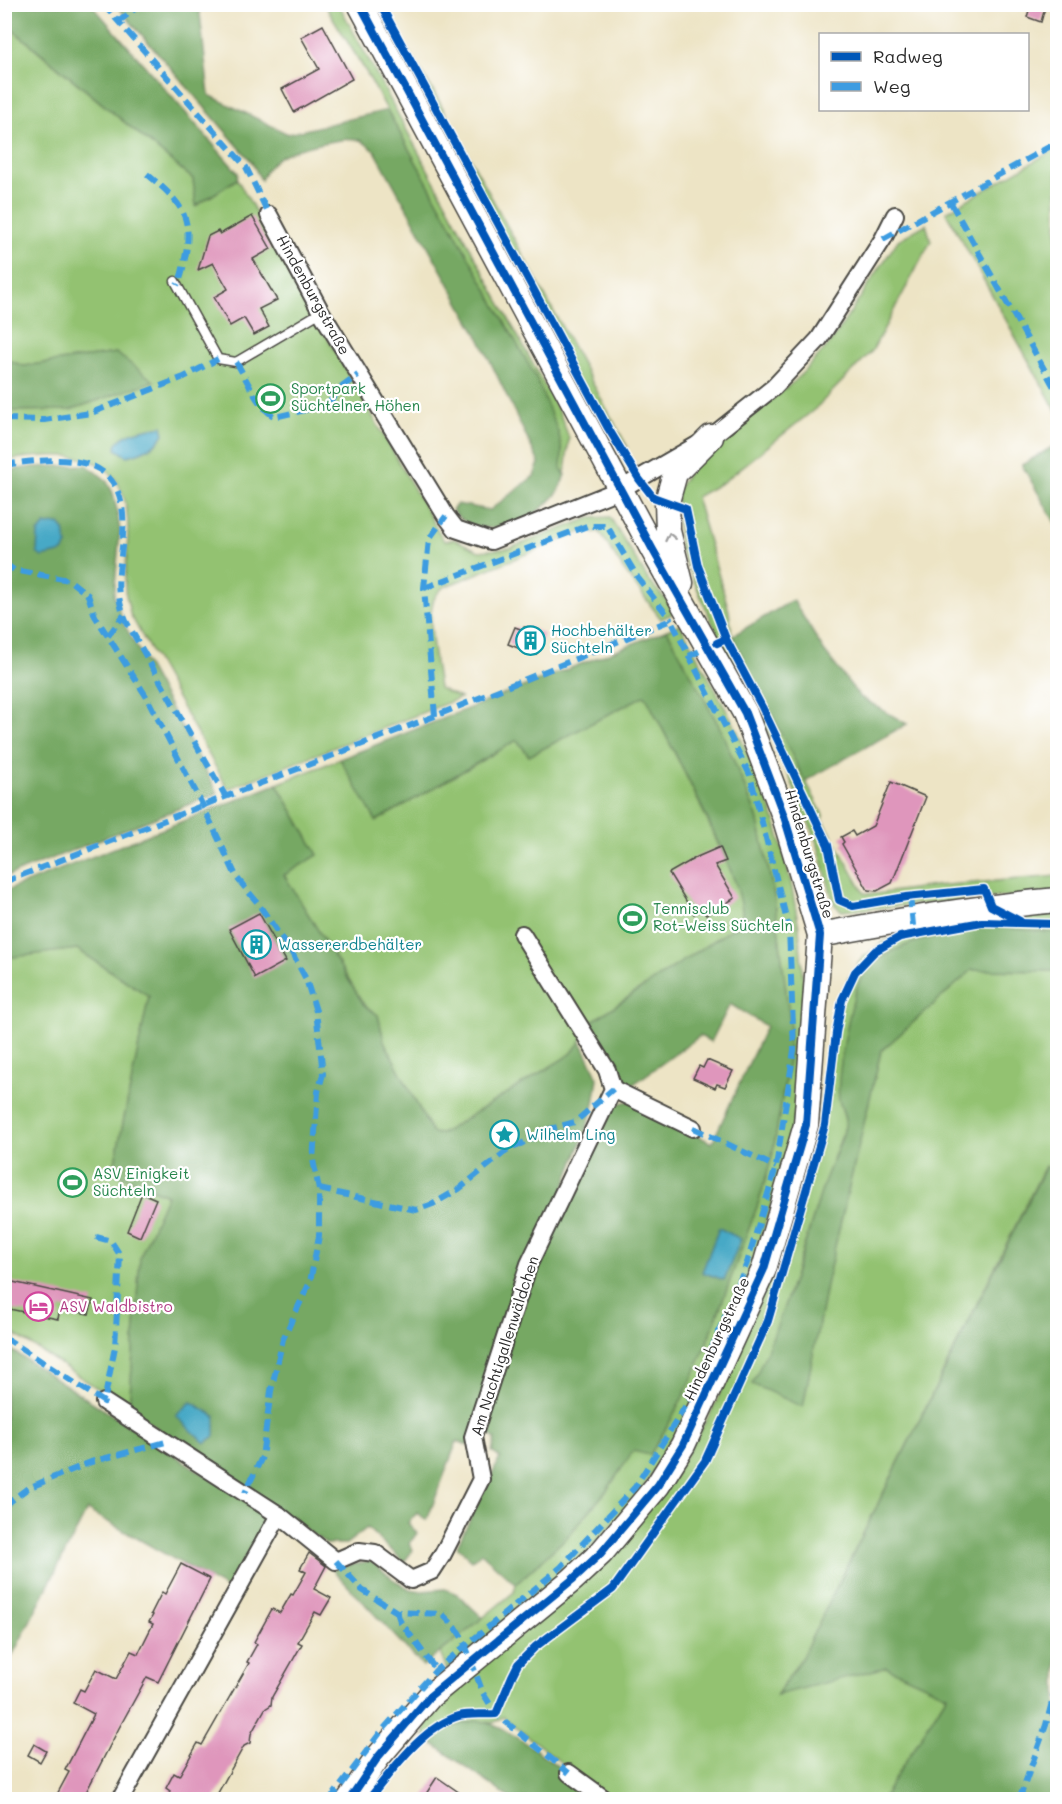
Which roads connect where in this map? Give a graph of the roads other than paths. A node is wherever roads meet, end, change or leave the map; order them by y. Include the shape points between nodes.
1 (360, 4) edge
2 (269, 215) dead end
3 (895, 215) dead end
4 (175, 281) dead end
5 (321, 312) junction
6 (711, 437) junction
7 (621, 489) junction
8 (690, 614) junction
9 (1058, 900) edge
10 (522, 934) dead end
11 (820, 934) junction
12 (613, 1089) junction
13 (693, 1128) dead end
14 (104, 1402) dead end
15 (279, 1515) junction
16 (569, 1773) dead end
17 (120, 1800) edge
18 (350, 1800) edge
19 (606, 1800) edge

1 - 7 main road, Hindenburgstraße
2 - 5 street, Hindenburgstraße
3 - 6 street, Hindenburgstraße via 819,339 774,387
4 - 5 lane via 218,360 236,362
5 - 7 street, Hindenburgstraße via 456,530 491,541
6 - 7 street, Hindenburgstraße
8 -> 6 main road via 668,531 667,502 675,473
7 - 8 main road, Hindenburgstraße
8 - 11 main road, Hindenburgstraße via 745,713 784,816
9 - 11 main road via 912,917
10 - 12 street via 607,1070
11 - 18 main road, Hindenburgstraße via 806,1125 764,1269 683,1444 658,1485 601,1553 430,1696 378,1757
12 - 13 street
12 - 15 street, Am Nachtigallenwäldchen via 529,1264 473,1437 481,1479 432,1571 411,1580 375,1553 359,1551 336,1561
14 - 15 street, Am Nachtigallenwäldchen
15 - 17 street
16 - 19 street

